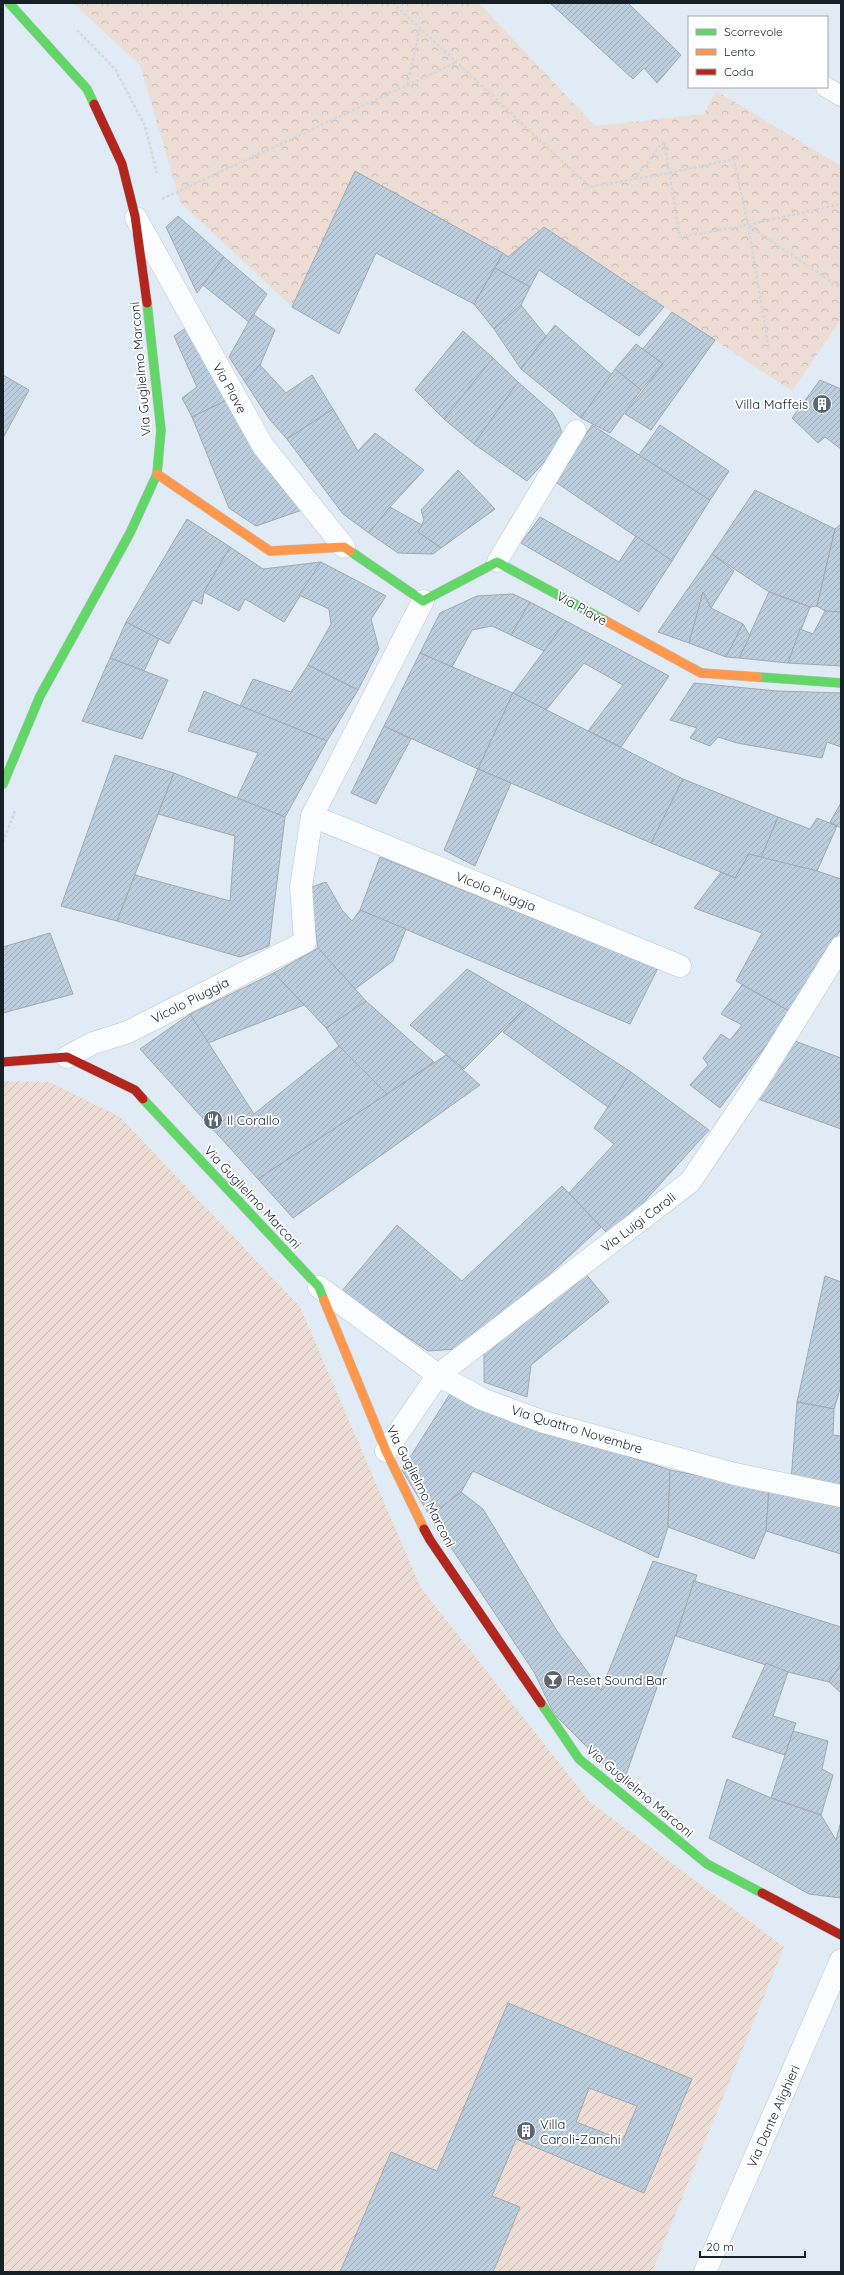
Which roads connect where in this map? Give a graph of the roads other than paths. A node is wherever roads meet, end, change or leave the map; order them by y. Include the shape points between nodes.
1 (9, 3) edge
2 (828, 88) edge
3 (841, 96) edge
4 (134, 216) junction
5 (576, 430) dead end
6 (157, 474) junction
7 (344, 547) junction
8 (498, 562) junction
9 (423, 601) junction
10 (841, 683) edge
11 (3, 784) edge
12 (312, 816) junction
13 (841, 947) edge
14 (680, 966) dead end
15 (67, 1057) junction
16 (3, 1062) edge
17 (319, 1287) junction
18 (438, 1375) junction
19 (386, 1451) junction
20 (841, 1496) edge
21 (841, 1935) edge
22 (841, 1960) edge
23 (705, 2272) edge

1 - 4 street, Via Guglielmo Marconi via 87,89 122,164
2 - 3 lane
4 - 6 street, Via Guglielmo Marconi via 146,294 161,430
4 - 7 street, Via Piave via 263,446
5 - 8 lane
6 - 7 street via 270,551
6 - 11 street, Via Guglielmo Marconi via 130,533 40,696
7 - 9 street, Via Piave
8 - 9 street
8 - 10 street, Via Piave via 700,673
9 - 12 street, Vicolo Piuggia
12 - 14 street, Vicolo Piuggia
12 - 15 street, Vicolo Piuggia via 301,887 305,942 128,1032 92,1043
13 - 18 street, Via Luigi Caroli via 757,1082 690,1182
15 - 16 street
15 - 17 street, Via Guglielmo Marconi via 135,1090
17 - 18 street, Via Quattro Novembre
17 - 19 street, Via Guglielmo Marconi
18 - 19 street, Via Luigi Caroli
18 - 20 street, Via Quattro Novembre via 482,1399 544,1422 735,1474
19 - 21 street, Via Guglielmo Marconi via 430,1540 579,1759 707,1864
22 - 23 street, Via Dante Alighieri

